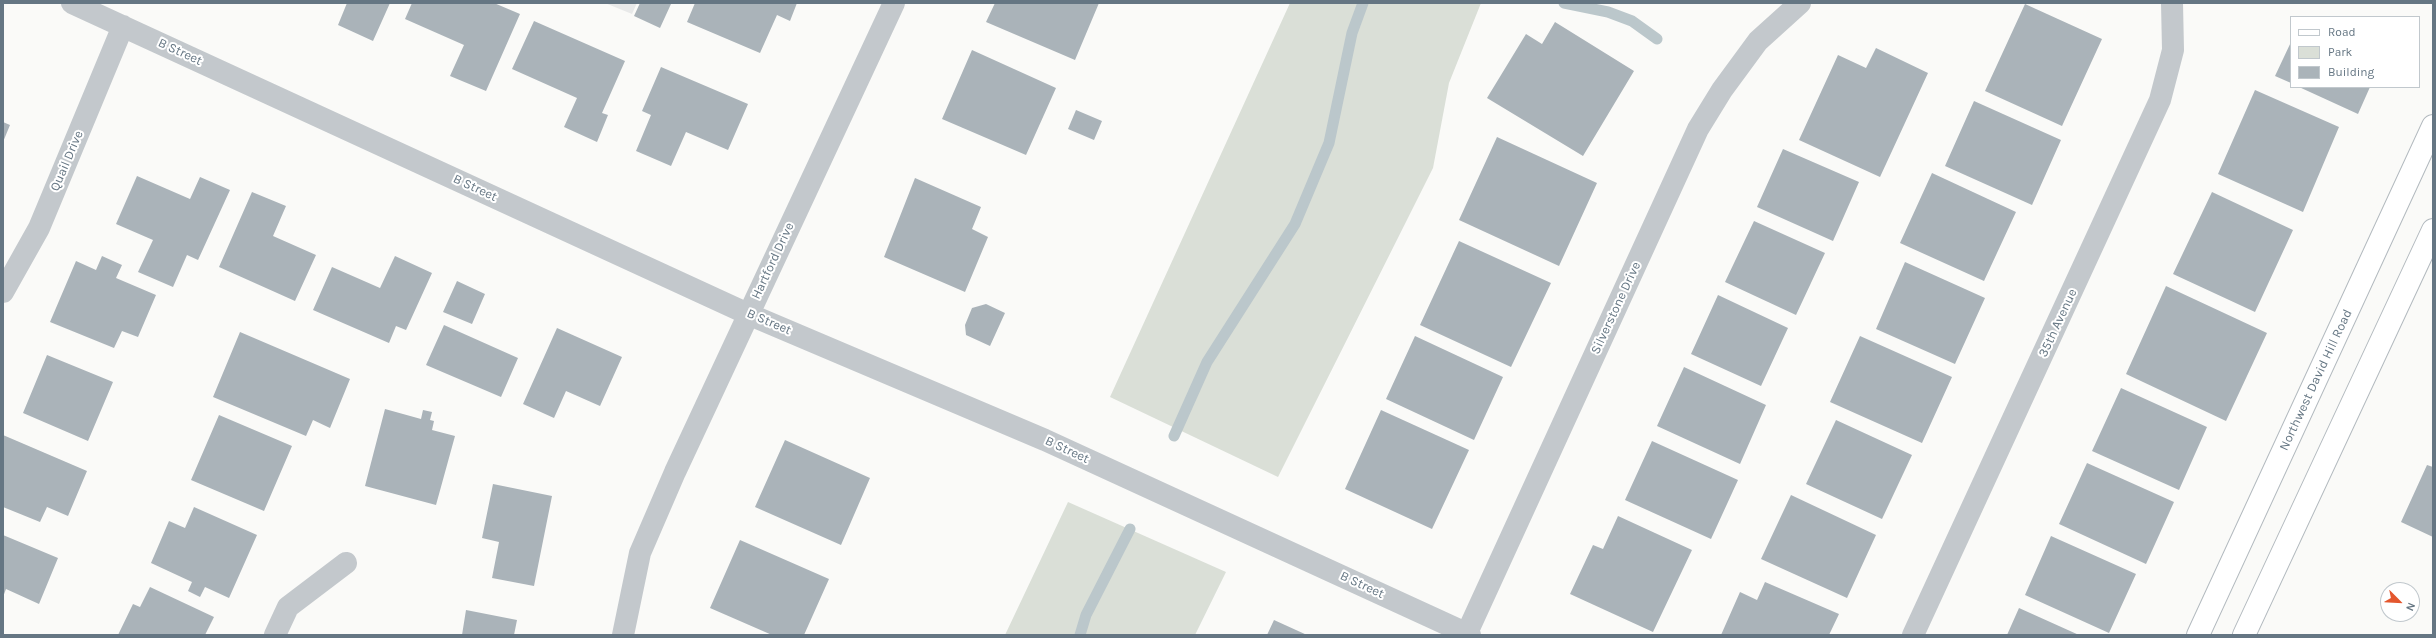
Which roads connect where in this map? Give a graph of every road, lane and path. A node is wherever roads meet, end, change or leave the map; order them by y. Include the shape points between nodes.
1 (72, 3) edge
2 (894, 3) edge
3 (1800, 3) edge
4 (2172, 3) edge
5 (123, 26) junction
6 (2433, 126) edge
7 (2433, 230) edge
8 (3, 292) edge
9 (748, 314) junction
10 (346, 563) dead end
11 (1468, 634) edge
12 (275, 635) edge
13 (623, 635) edge
14 (1913, 635) edge
15 (2198, 635) edge
16 (2244, 635) edge

1 - 5 street, B Street
2 - 9 street, Hartford Drive
3 - 11 street, Silverstone Drive via 1758,41 1722,90 1698,129
4 - 14 street, 35th Avenue via 2173,50 2160,100
5 - 8 street, Quail Drive via 40,228
5 - 9 street, B Street
6 - 15 street, Northwest David Hill Road
7 - 16 street
9 - 11 street, B Street via 1045,440
9 - 13 street, Hartford Drive via 640,553
10 - 12 street via 288,607

